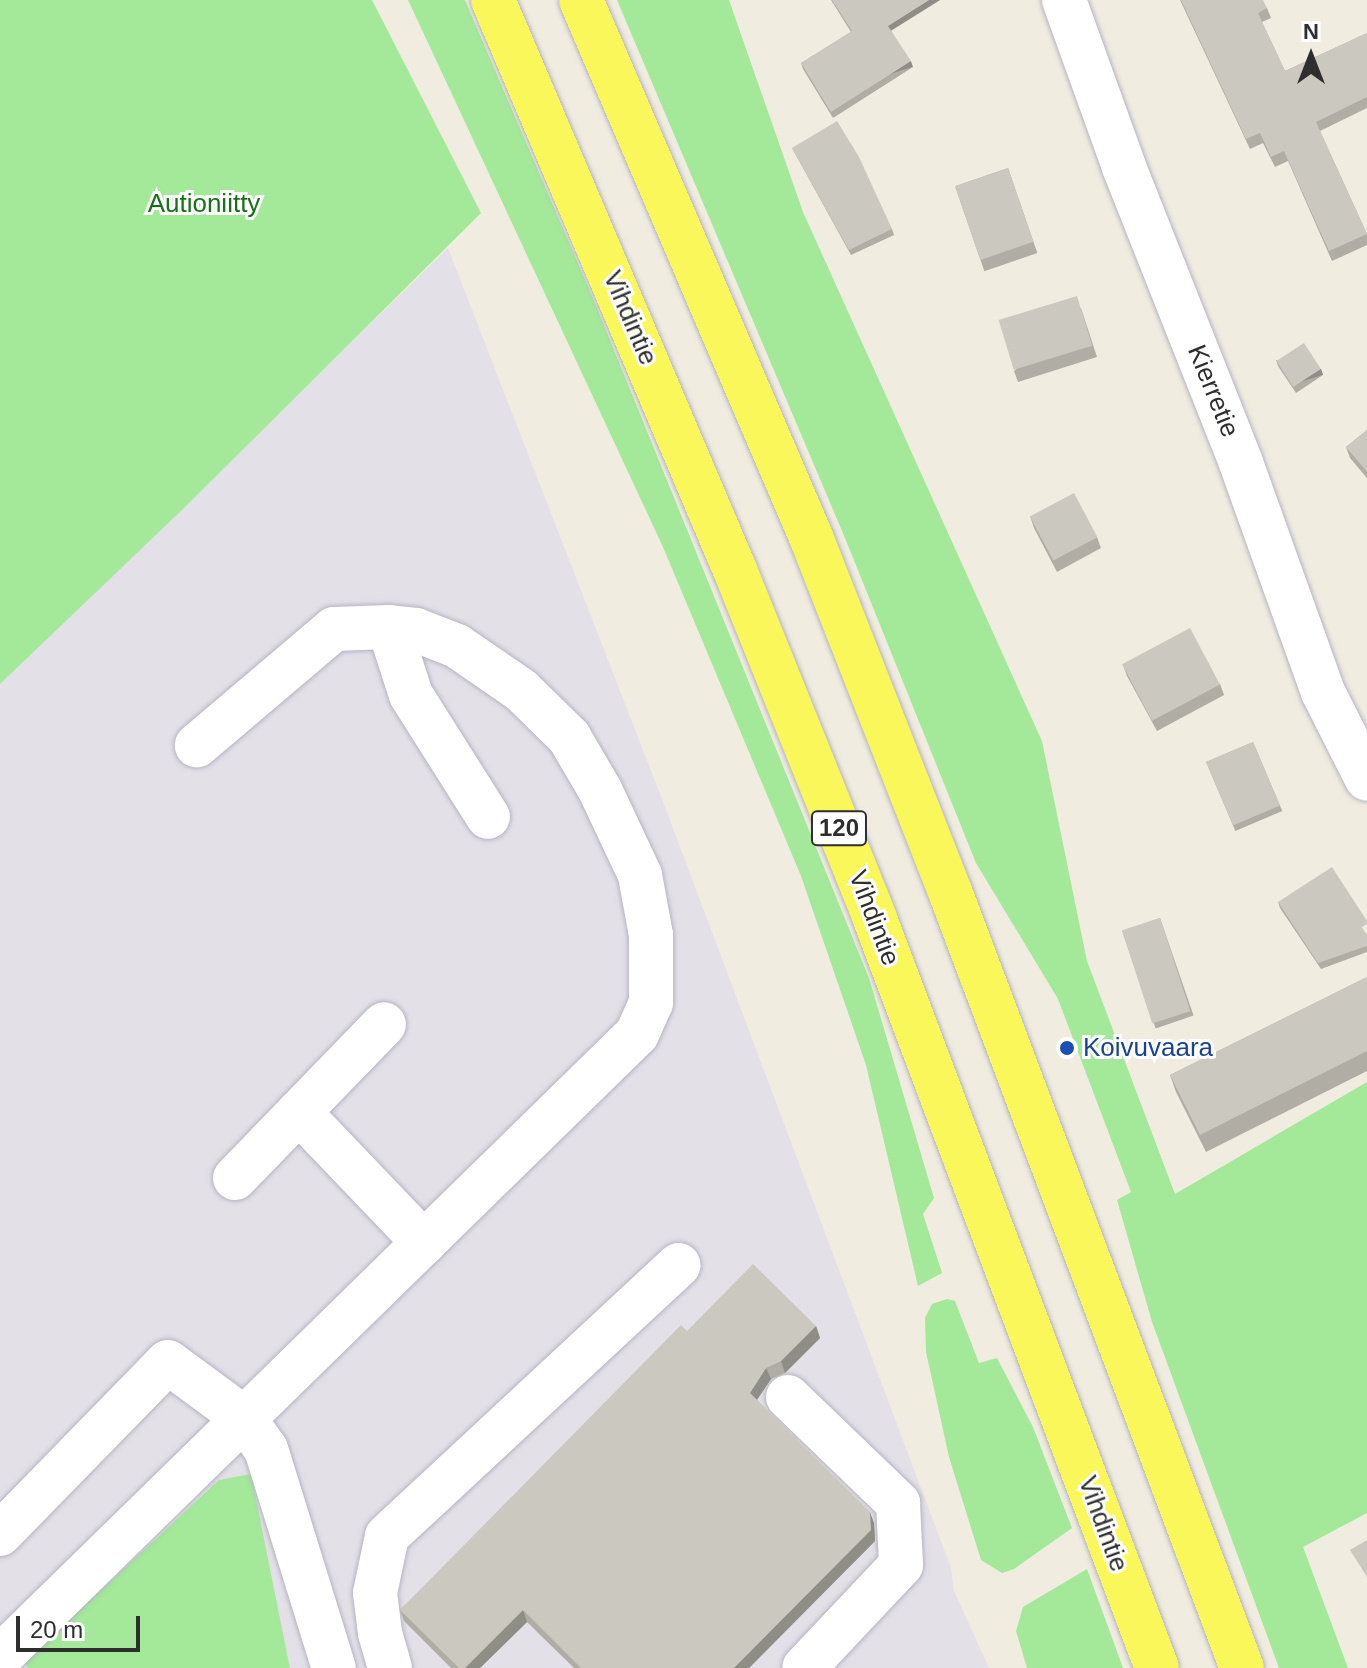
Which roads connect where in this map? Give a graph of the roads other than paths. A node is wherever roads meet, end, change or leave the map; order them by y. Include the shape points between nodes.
1 (493, 0) edge
2 (581, 0) edge
3 (1064, 0) edge
4 (389, 627) junction
5 (197, 745) dead end
6 (1367, 779) edge
7 (488, 817) dead end
8 (384, 1024) dead end
9 (299, 1112) junction
10 (235, 1178) dead end
11 (424, 1243) junction
12 (679, 1265) dead end
13 (788, 1397) dead end
14 (244, 1418) junction
15 (0, 1534) edge
16 (0, 1657) edge
17 (334, 1668) edge
18 (390, 1668) edge
19 (804, 1668) edge
20 (1157, 1668) edge
21 (1242, 1668) edge

1 - 20 main road, Vihdintie / 120 via 729,556 869,904
2 - 21 main road via 811,537
3 - 6 street, Kierretie via 1323,692
4 - 5 street via 334,629
4 - 7 street via 411,695
4 - 11 street via 416,630 457,646 521,690 569,737 640,875 651,935 651,1003 637,1034
8 - 9 street
9 - 10 street
9 - 11 street
11 - 14 street
12 - 18 street via 387,1536 375,1593
13 - 19 street via 898,1503 901,1565
14 - 15 street via 168,1362
14 - 16 street
14 - 17 street via 266,1449

